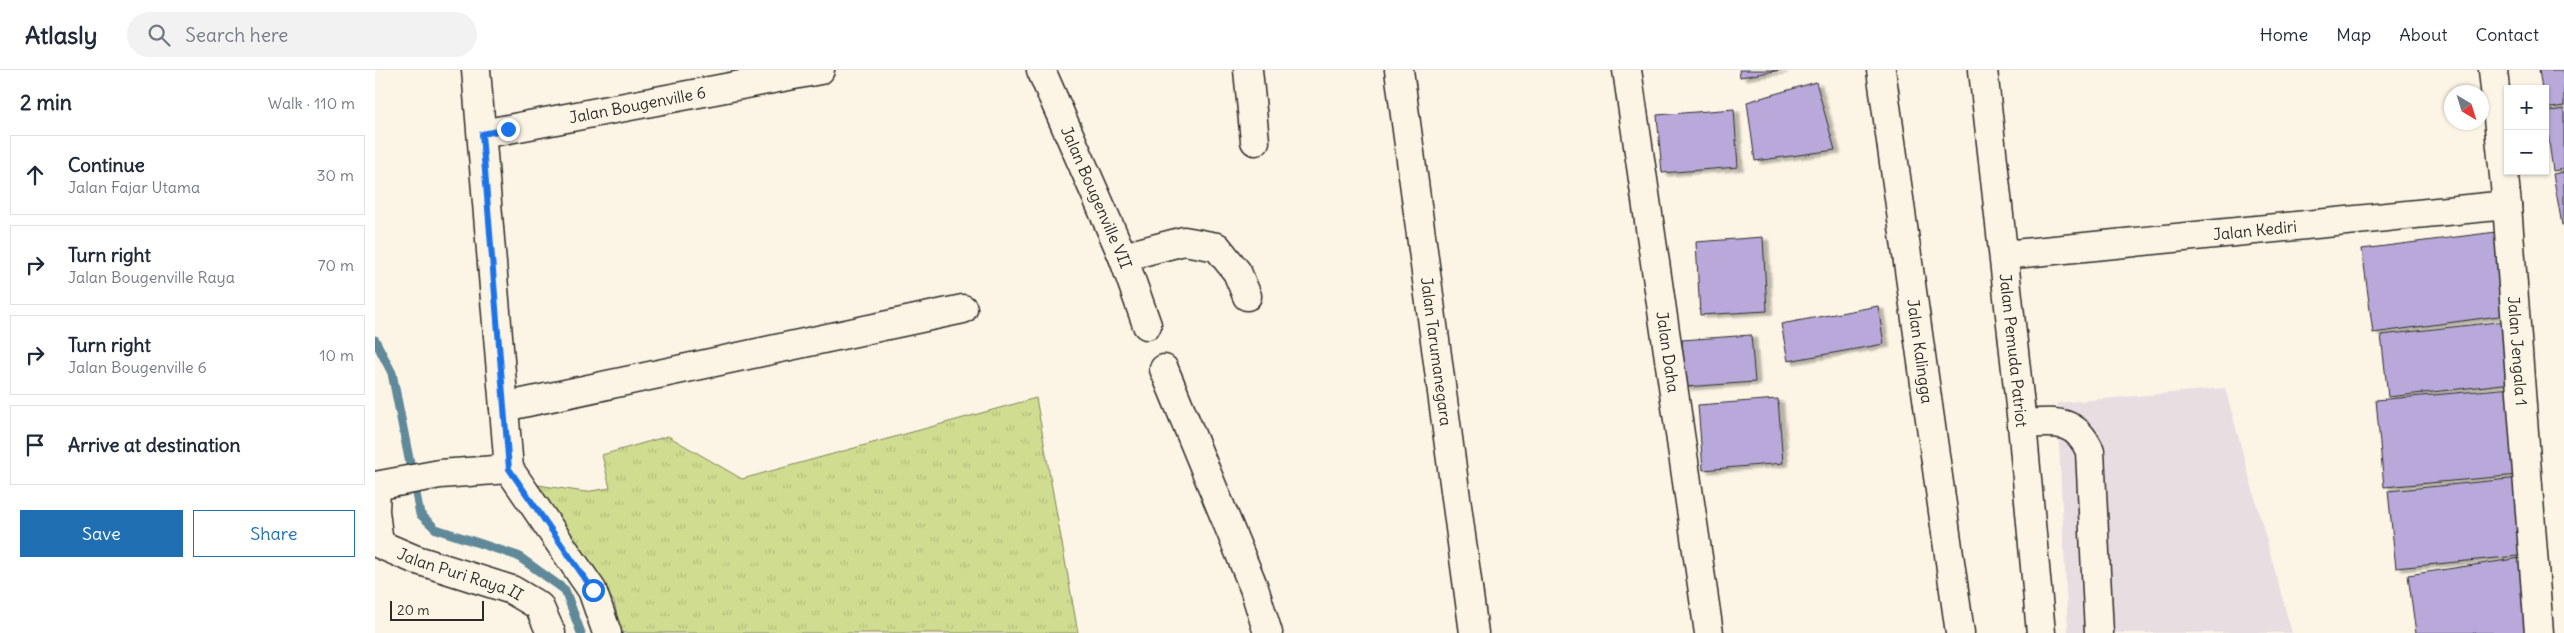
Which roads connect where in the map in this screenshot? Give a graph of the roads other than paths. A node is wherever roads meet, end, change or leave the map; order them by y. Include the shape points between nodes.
1 (476, 70) edge
2 (820, 70) edge
3 (1041, 70) edge
4 (1248, 70) edge
5 (1399, 70) edge
6 (1627, 70) edge
7 (1881, 70) edge
8 (1983, 70) edge
9 (2493, 70) edge
10 (482, 134) junction
11 (1255, 141) dead end
12 (2507, 204) junction
13 (2004, 255) junction
14 (1123, 257) junction
15 (1247, 296) dead end
16 (963, 309) dead end
17 (1147, 325) dead end
18 (1164, 369) dead end
19 (504, 407) junction
20 (2022, 424) junction
21 (509, 469) junction
22 (381, 484) edge
23 (377, 546) edge
24 (551, 633) edge
25 (607, 633) edge
26 (1268, 633) edge
27 (1474, 633) edge
28 (1709, 633) edge
29 (1960, 633) edge
30 (2041, 633) edge
31 (2099, 633) edge
32 (2539, 633) edge

1 - 10 street
2 - 10 street, Jalan Bougenville 6
3 - 14 street, Jalan Bougenville VII
4 - 11 street
5 - 27 street, Jalan Tarumanegara
6 - 28 street, Jalan Daha
7 - 29 street, Jalan Kalingga
8 - 13 street, Jalan Pemuda Patriot
9 - 12 street, Jalan Jengala 1
10 - 19 street
12 - 13 street, Jalan Kediri
12 - 32 street, Jalan Jengala 1
13 - 20 street, Jalan Pemuda Patriot
14 - 15 street via 1184,241 1217,247 1237,272
14 - 17 street, Jalan Bougenville VII
16 - 19 street
18 - 26 street via 1253,588
19 - 21 street
20 - 30 street, Jalan Pemuda Patriot
20 - 31 street via 2047,422 2070,426 2083,435 2091,451
21 - 22 street via 441,474
21 - 25 street via 593,590
22 - 23 street, Jalan Puri Raya II via 375,511
23 - 24 street, Jalan Puri Raya II via 512,590 539,606

